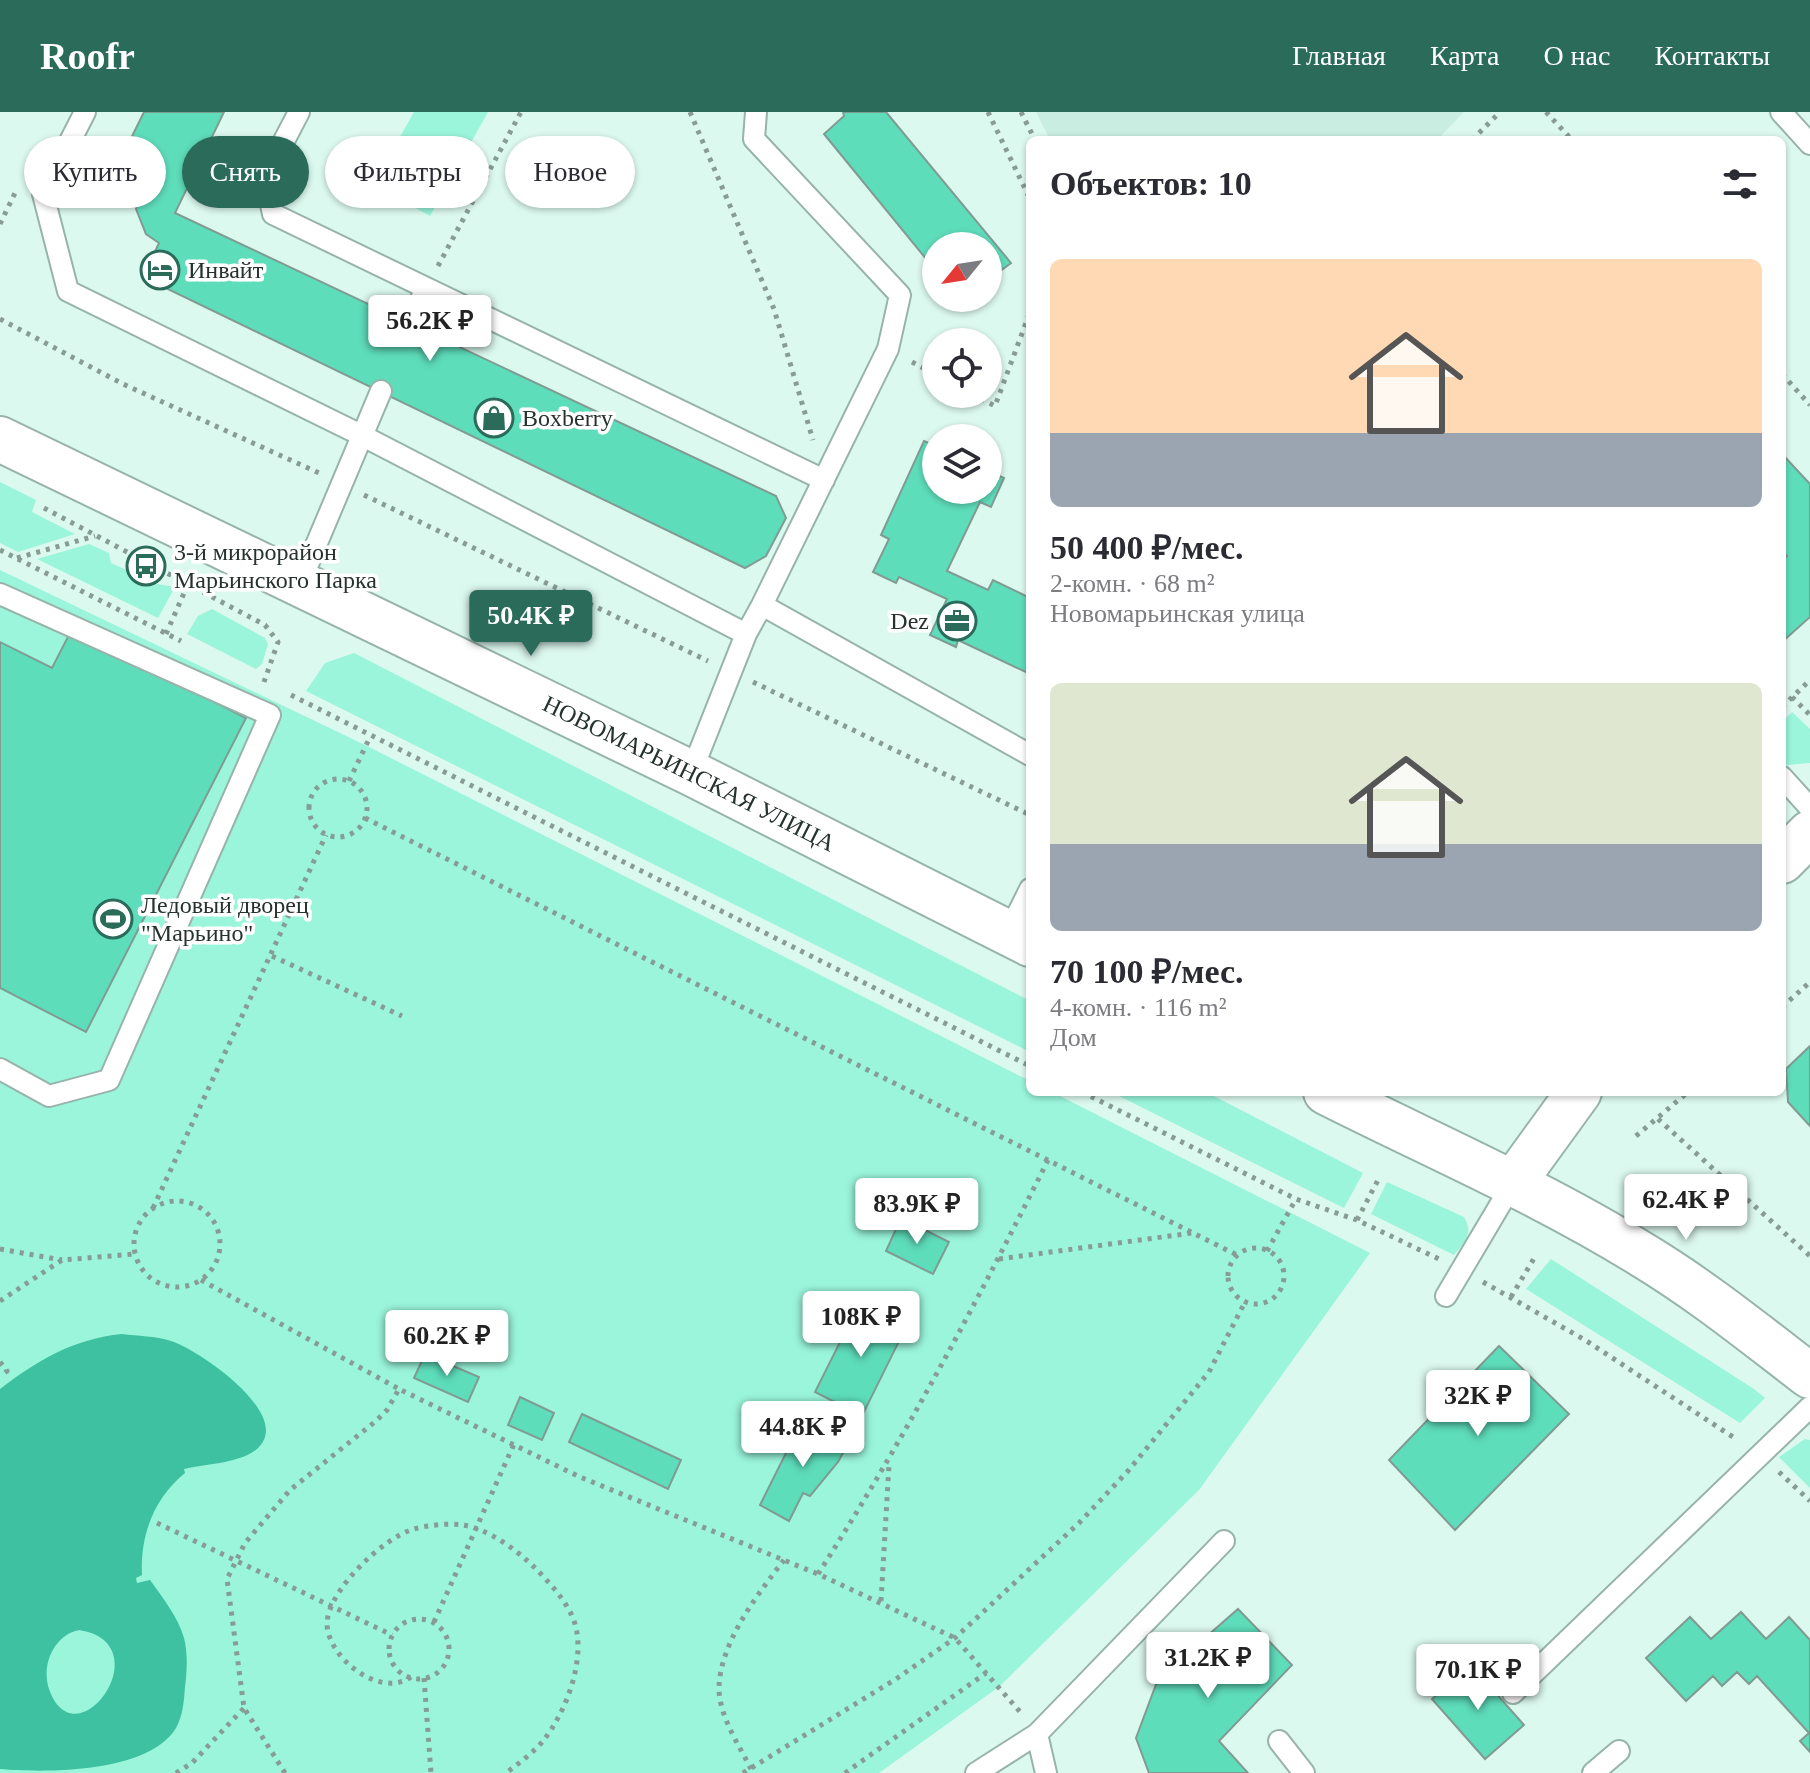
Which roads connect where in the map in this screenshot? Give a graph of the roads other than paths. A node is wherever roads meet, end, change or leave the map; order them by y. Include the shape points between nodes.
1 (85, 112) edge
2 (299, 112) edge
3 (756, 112) edge
4 (1781, 112) edge
5 (1810, 144) edge
6 (426, 288) junction
7 (410, 324) dead end
8 (381, 391) dead end
9 (361, 435) junction
10 (0, 439) edge
11 (824, 480) junction
12 (300, 583) junction
13 (0, 594) edge
14 (762, 605) junction
15 (746, 634) junction
16 (1026, 753) edge
17 (691, 773) junction
18 (1786, 781) edge
19 (1810, 808) edge
20 (1810, 833) edge
21 (1786, 857) edge
22 (1026, 907) edge
23 (1019, 938) edge
24 (0, 1069) edge
25 (1334, 1096) edge
26 (1576, 1096) edge
27 (1513, 1183) junction
28 (1446, 1296) dead end
29 (1810, 1376) edge
30 (1810, 1407) edge
31 (1224, 1541) dead end
32 (1513, 1693) dead end
33 (1037, 1734) junction
34 (1279, 1741) dead end
35 (1619, 1751) dead end
36 (976, 1773) edge
37 (1046, 1773) edge
38 (1304, 1773) edge
39 (1593, 1773) edge

1 - 9 lane via 43,194 68,291
2 - 6 lane via 265,177 273,214
3 - 11 lane via 754,139 900,295 888,349
4 - 5 lane
6 - 7 lane
6 - 11 lane
8 - 9 lane
9 - 12 lane
9 - 15 lane
10 - 12 street, НОВОМАРЬИНСКАЯ УЛИЦА
11 - 14 lane
12 - 17 street, НОВОМАРЬИНСКАЯ УЛИЦА
13 - 24 lane via 270,715 109,1080 49,1096
14 - 15 lane
14 - 16 lane
15 - 17 lane
17 - 23 street, НОВОМАРЬИНСКАЯ УЛИЦА
18 - 19 lane
20 - 21 street
22 - 23 lane
25 - 27 street
26 - 27 street
27 - 28 lane
27 - 29 street via 1651,1260
30 - 32 lane
31 - 33 lane
33 - 36 lane
33 - 37 lane
34 - 38 lane
35 - 39 lane

